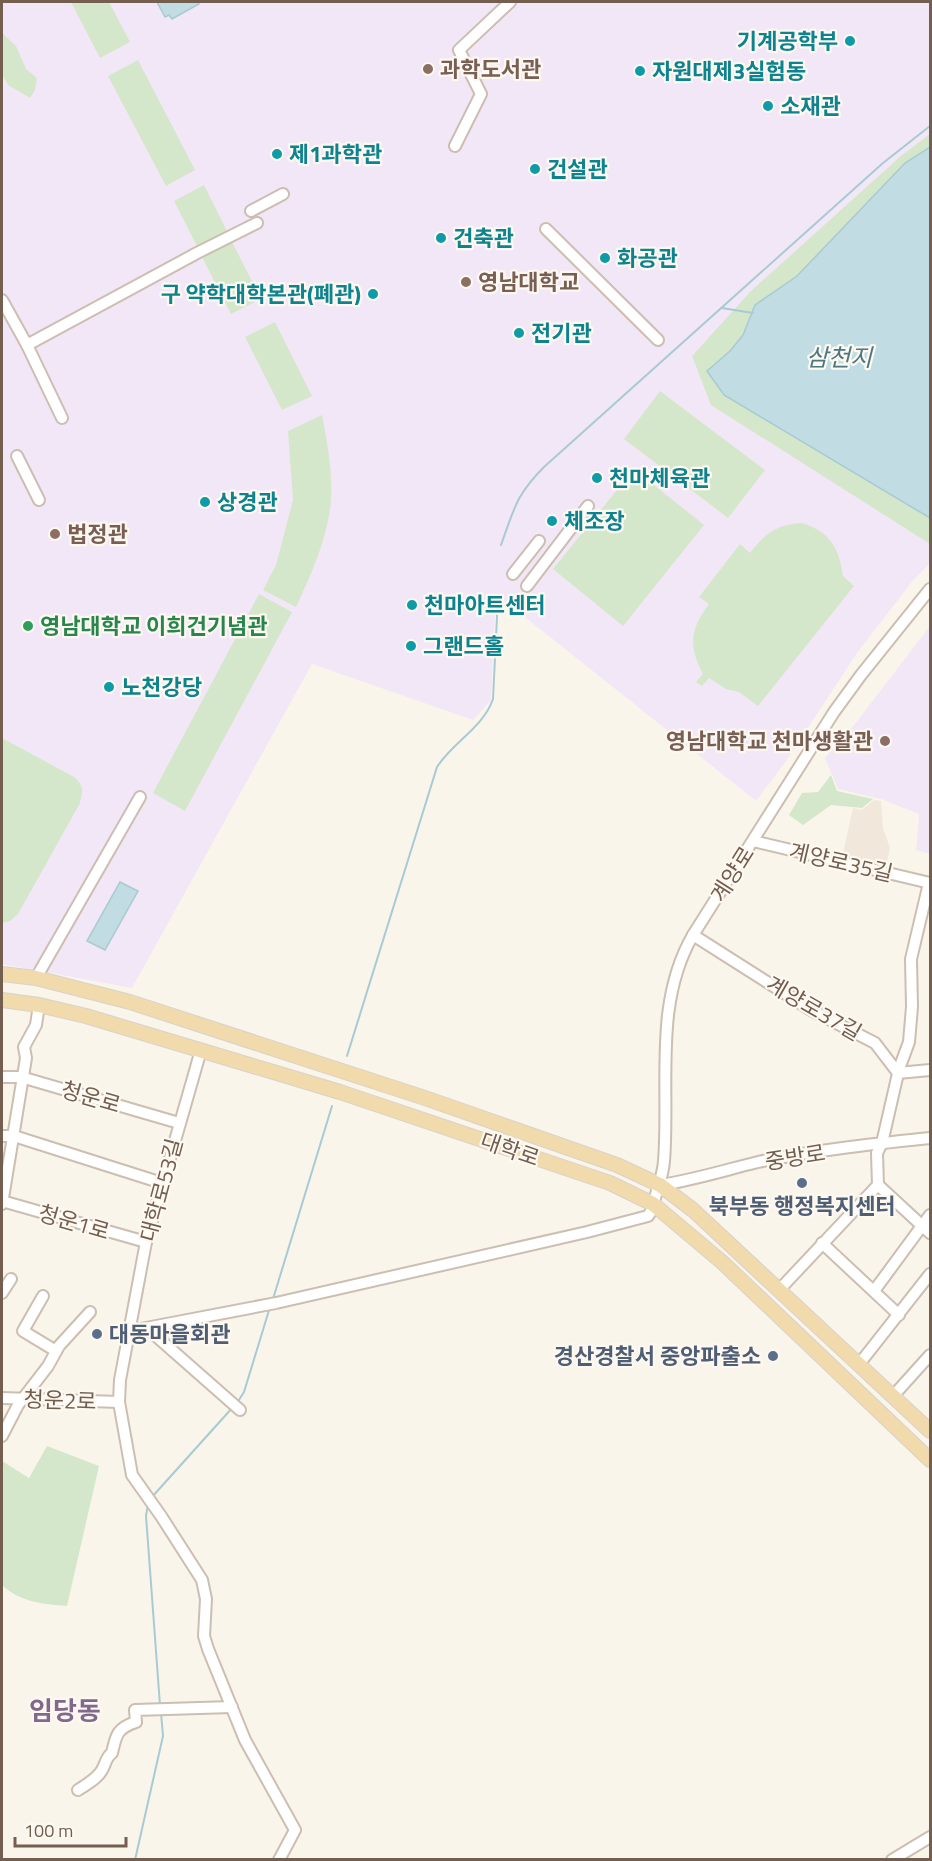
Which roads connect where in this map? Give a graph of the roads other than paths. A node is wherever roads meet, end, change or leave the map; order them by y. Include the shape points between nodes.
1 (510, 2) edge
2 (455, 146) dead end
3 (284, 194) dead end
4 (251, 212) dead end
5 (257, 223) dead end
6 (546, 230) dead end
7 (2, 300) edge
8 (658, 340) dead end
9 (27, 345) junction
10 (62, 418) dead end
11 (17, 456) dead end
12 (39, 500) dead end
13 (588, 506) dead end
14 (539, 541) dead end
15 (513, 574) dead end
16 (527, 586) dead end
17 (930, 589) edge
18 (140, 797) dead end
19 (753, 841) junction
20 (930, 883) edge
21 (693, 935) junction
22 (2, 974) edge
23 (36, 978) junction
24 (2, 1000) edge
25 (39, 1005) junction
26 (201, 1050) junction
27 (930, 1070) edge
28 (898, 1073) junction
29 (2, 1077) edge
30 (21, 1077) junction
31 (179, 1123) junction
32 (2, 1136) edge
33 (14, 1136) junction
34 (930, 1137) edge
35 (882, 1143) junction
36 (162, 1183) junction
37 (660, 1185) junction
38 (878, 1185) junction
39 (2, 1202) edge
40 (653, 1204) junction
41 (930, 1215) edge
42 (926, 1230) edge
43 (146, 1242) junction
44 (822, 1243) junction
45 (930, 1274) edge
46 (11, 1279) dead end
47 (780, 1289) junction
48 (874, 1291) junction
49 (2, 1293) edge
50 (43, 1296) dead end
51 (90, 1312) dead end
52 (899, 1316) junction
53 (148, 1329) junction
54 (130, 1332) junction
55 (56, 1351) junction
56 (930, 1355) edge
57 (860, 1363) junction
58 (894, 1395) junction
59 (2, 1398) edge
60 (22, 1398) junction
61 (119, 1402) junction
62 (236, 1406) dead end
63 (929, 1428) edge
64 (2, 1436) edge
65 (930, 1460) edge
66 (232, 1707) junction
67 (78, 1790) dead end
68 (930, 1837) edge
69 (279, 1860) edge
70 (892, 1860) edge

1 - 2 street via 459,50 481,94
3 - 4 street
5 - 9 street
6 - 8 street
7 - 9 street
9 - 10 street
11 - 12 street
13 - 16 street
14 - 15 street
17 - 19 street, 계양로 via 834,712
18 - 23 street
19 - 20 street, 계양로35길
19 - 21 street, 계양로
20 - 28 street, 계양로35길 via 911,959 909,1042
21 - 28 street, 계양로37길 via 811,1010 875,1043
21 - 37 street, 계양로 via 675,974 669,1001
22 - 23 main road
23 - 37 main road via 130,1002 414,1095 617,1165
24 - 25 main road, 대학로
25 - 26 main road, 대학로
25 - 30 street via 36,1025 24,1047 26,1058
26 - 31 street, 대학로53길
26 - 40 main road, 대학로 via 491,1142 610,1183
27 - 28 street
28 - 35 street, 계양로35길
29 - 30 street, 청운로
30 - 31 street, 청운로
30 - 33 street
31 - 36 street, 대학로53길
32 - 33 street
33 - 36 street
33 - 39 street
34 - 35 street, 중방로
35 - 37 street, 중방로 via 759,1162
35 - 38 street, 계양로35길 via 877,1154
36 - 43 street, 대학로53길
37 - 40 street, 계양로
37 - 47 main road
38 - 42 street
38 - 44 street
39 - 43 street, 청운1로
40 - 53 street via 648,1216 587,1232
40 - 65 main road, 대학로 via 722,1262
41 - 42 street
42 - 48 street
43 - 54 street, 대학로53길
44 - 47 street
44 - 48 street
45 - 52 street
46 - 49 street
47 - 57 main road
48 - 52 street
50 - 55 street via 23,1331
51 - 55 street
52 - 57 street
53 - 54 street
53 - 62 street
54 - 61 street, 대학로53길
55 - 60 street
56 - 58 street
57 - 58 main road
58 - 63 main road
59 - 60 street, 청운2로
60 - 61 street, 청운2로
60 - 64 street
61 - 66 street, 대학로53길 via 132,1475 202,1580 206,1599 204,1636
66 - 67 street via 135,1710 135,1722 116,1734 103,1770
66 - 69 street, 대학로53길 via 244,1740 295,1830
68 - 70 street

